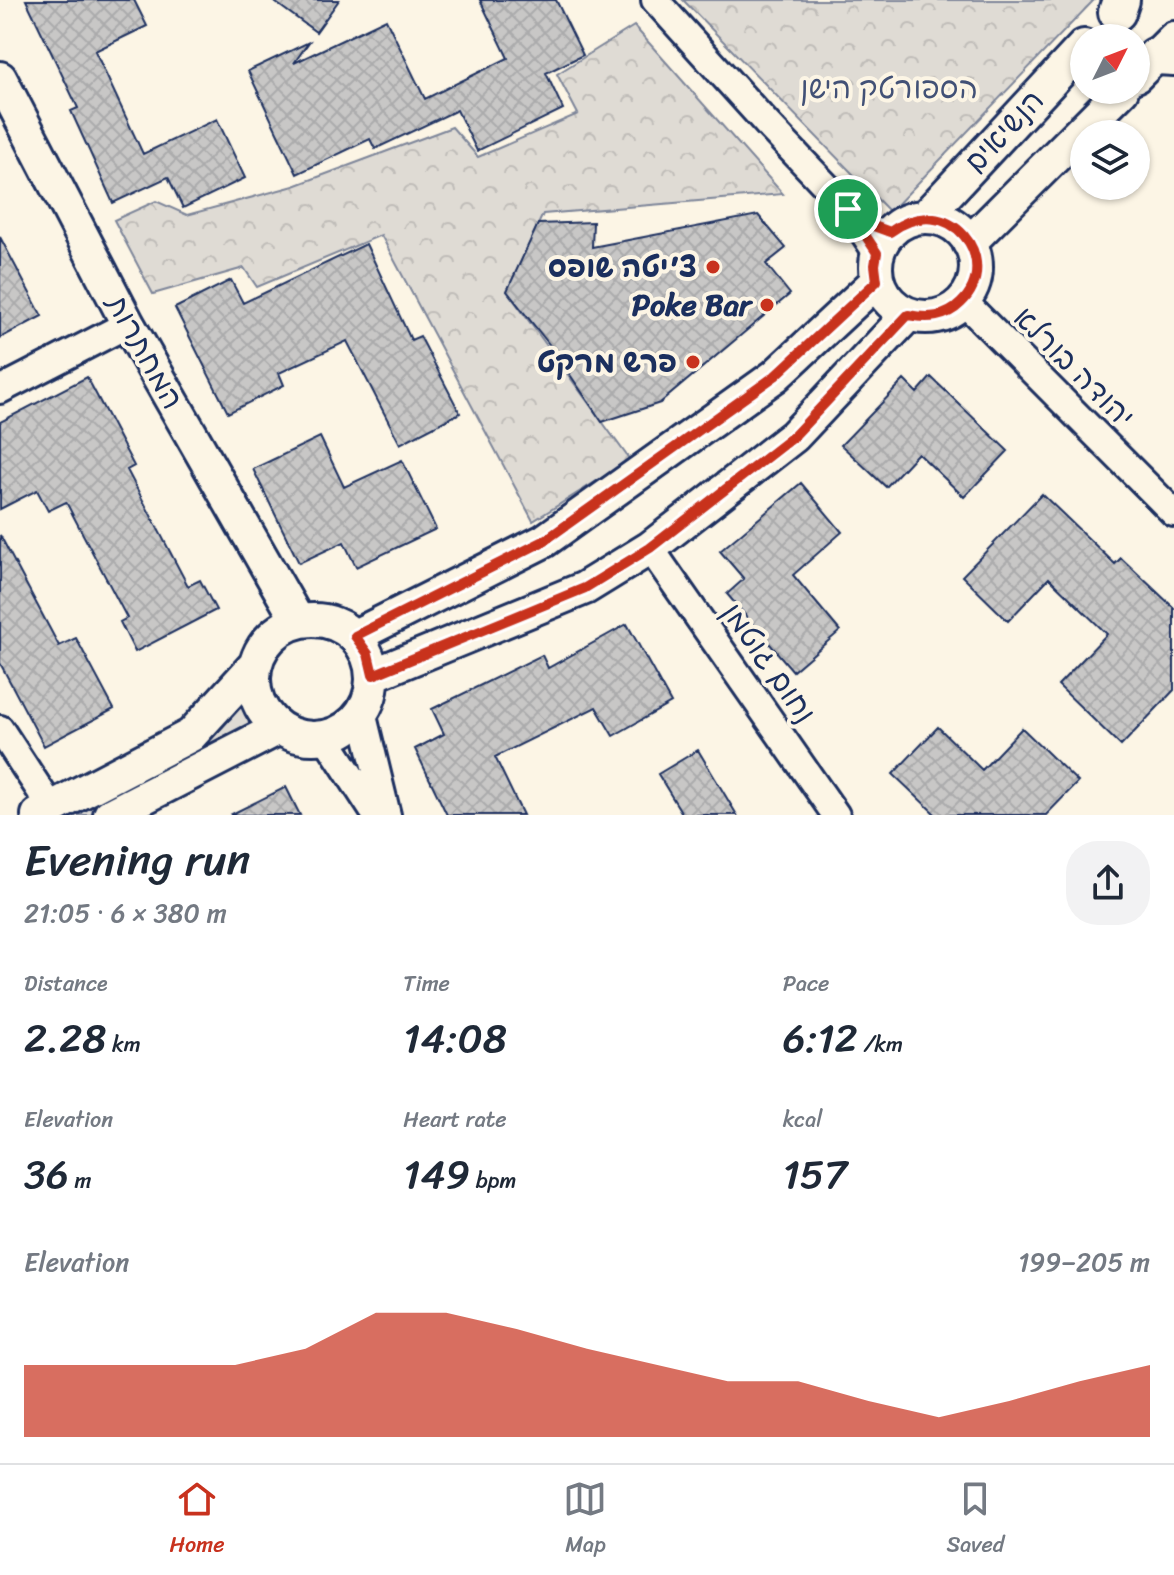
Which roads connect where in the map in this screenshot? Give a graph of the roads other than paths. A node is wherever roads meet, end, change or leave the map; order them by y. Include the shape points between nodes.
1 (655, 0) edge
2 (1123, 4) edge
3 (1105, 24) edge
4 (1070, 61) edge
5 (0, 78) edge
6 (1108, 104) edge
7 (925, 217) junction
8 (969, 243) junction
9 (882, 255) junction
10 (963, 301) junction
11 (908, 315) junction
12 (128, 324) junction
13 (0, 390) edge
14 (1174, 513) edge
15 (650, 548) junction
16 (298, 621) junction
17 (355, 636) junction
18 (255, 665) junction
19 (373, 675) junction
20 (362, 712) junction
21 (279, 728) junction
22 (0, 729) edge
23 (326, 738) junction
24 (44, 811) edge
25 (110, 815) edge
26 (376, 815) edge
27 (387, 815) edge
28 (836, 815) edge

1 - 9 street via 848,209 871,225
2 - 3 street
4 - 7 street, הנשיאים
5 - 12 street, המחתרות
6 - 8 street, הנשיאים
7 - 8 street via 954,226
7 - 9 street via 902,223
8 - 10 street via 975,278
9 - 11 street via 884,295
9 - 17 street via 775,376 544,541
10 - 11 street via 938,316
10 - 14 street, יהודה בורלא
11 - 15 street via 794,436
12 - 13 street
12 - 16 street, המחתרות
15 - 19 street via 585,588
15 - 28 street, נחום גוטמן
16 - 17 street via 318,619
16 - 18 street via 264,645
17 - 19 street via 368,654
18 - 21 street via 254,689 263,711
18 - 24 street via 191,735
19 - 20 street
20 - 23 street via 349,727
20 - 27 street
21 - 23 street via 302,738
21 - 25 street
22 - 24 street
23 - 26 street

